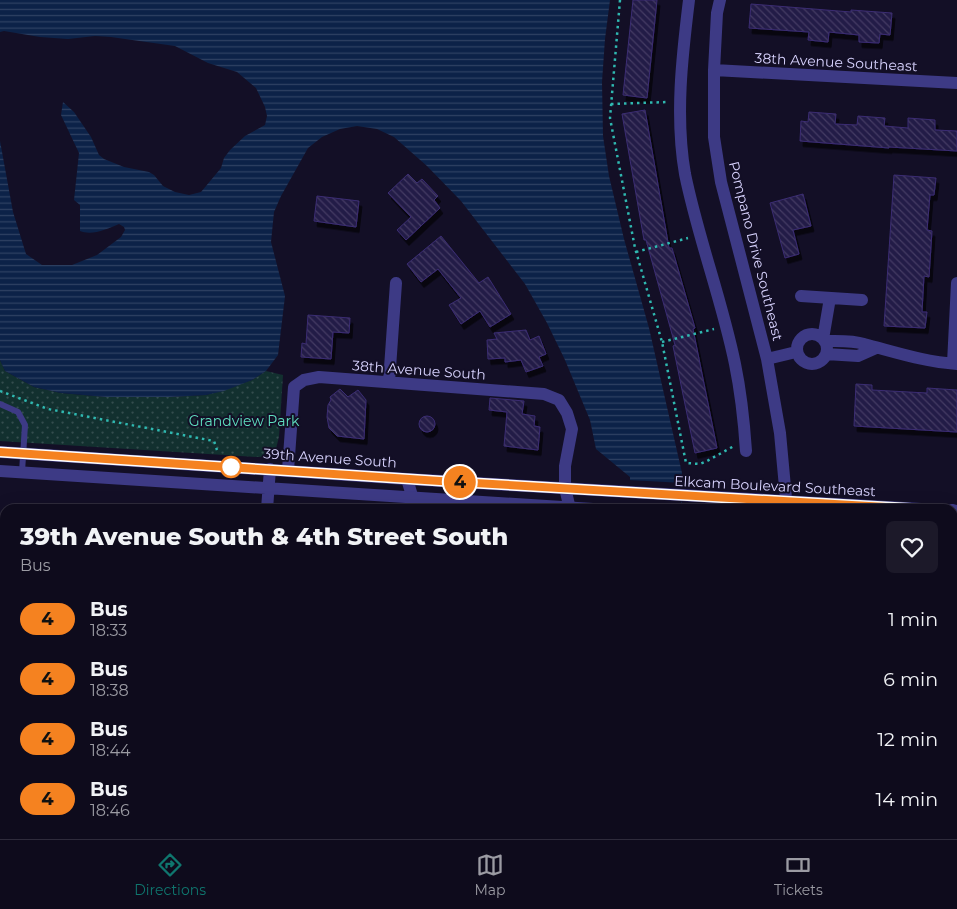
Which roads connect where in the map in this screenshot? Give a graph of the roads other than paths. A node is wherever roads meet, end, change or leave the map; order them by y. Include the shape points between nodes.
1 (689, 0) edge
2 (720, 0) edge
3 (714, 70) junction
4 (957, 83) edge
5 (396, 282) dead end
6 (957, 283) edge
7 (801, 296) dead end
8 (830, 298) junction
9 (862, 300) dead end
10 (824, 340) junction
11 (876, 348) junction
12 (796, 352) junction
13 (826, 354) junction
14 (768, 359) junction
15 (955, 363) edge
16 (389, 382) junction
17 (0, 404) edge
18 (746, 445) road end
19 (0, 452) edge
20 (23, 454) junction
21 (270, 469) junction
22 (288, 470) junction
23 (0, 471) edge
24 (22, 472) junction
25 (407, 479) junction
26 (268, 488) junction
27 (565, 488) junction
28 (627, 492) joint
29 (415, 503) edge
30 (267, 504) edge
31 (446, 504) edge
32 (569, 504) edge
33 (775, 504) edge
34 (786, 504) edge

1 - 18 street via 680,125 685,172 735,364
2 - 3 street, Pompano Drive Southeast
3 - 4 street, 38th Avenue Southeast
3 - 14 street, Pompano Drive Southeast via 714,137 722,182
5 - 16 street
6 - 15 street
7 - 8 street
8 - 9 street
8 - 10 street
10 - 11 street via 864,343
10 - 12 street via 813,334 804,336
10 - 13 street
11 - 13 street via 858,356
11 - 15 street
12 - 13 street via 801,360 813,364 821,362
12 - 14 street
14 - 34 street, Pompano Drive Southeast via 780,433
16 - 22 street, 38th Avenue South via 319,378 304,380 294,387
16 - 27 street, 38th Avenue South via 544,394 559,400 572,429 565,466
17 - 20 lane via 18,412 25,425
19 - 20 street, 39th Avenue South
20 - 21 street, 39th Avenue South
20 - 24 lane
21 - 22 street, 39th Avenue South
21 - 26 street
22 - 25 street, 39th Avenue South
23 - 24 street
24 - 26 street
25 - 27 street, 39th Avenue South
25 - 29 street
26 - 29 street
26 - 30 street
27 - 28 street, 39th Avenue South
27 - 32 street
28 - 33 street, Elkcam Boulevard Southeast
29 - 31 street

